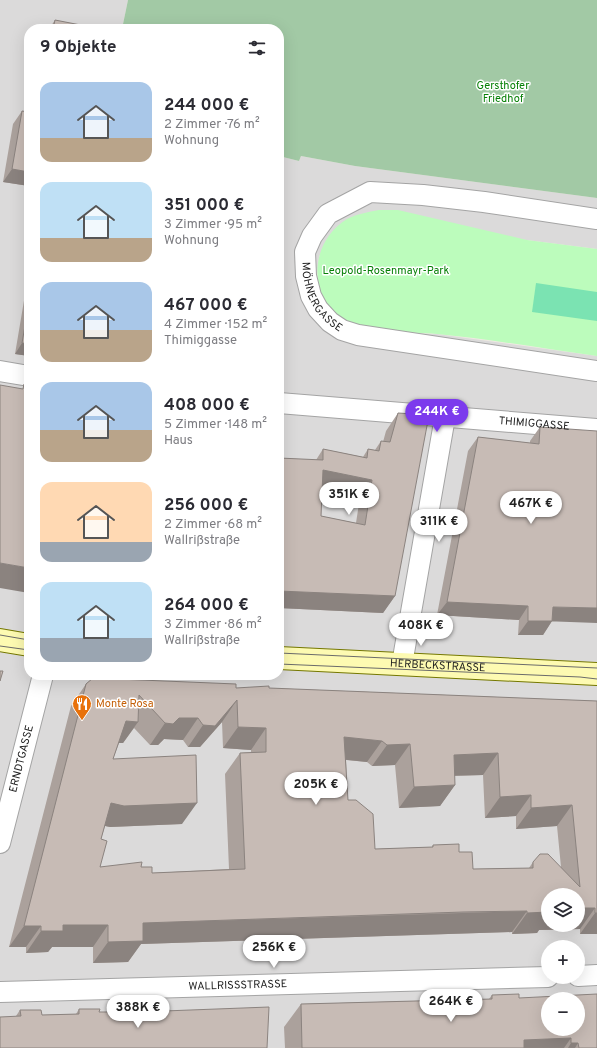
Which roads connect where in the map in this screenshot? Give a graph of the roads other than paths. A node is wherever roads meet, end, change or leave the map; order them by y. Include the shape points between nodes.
1 (597, 219) edge
2 (597, 370) edge
3 (0, 371) edge
4 (24, 375) edge
5 (284, 403) edge
6 (445, 417) junction
7 (597, 429) edge
8 (0, 640) edge
9 (24, 644) edge
10 (284, 658) edge
11 (402, 664) junction
12 (597, 674) edge
13 (42, 680) edge
14 (0, 843) edge
15 (597, 975) edge
16 (585, 976) edge
17 (541, 977) edge
18 (0, 992) edge

1 - 2 street, MÖHNERGASSE via 484,202 370,192 328,214 312,236 305,252 306,276 311,296 318,309 342,330 358,335
3 - 4 street
5 - 6 street, THIMIGGASSE
6 - 7 street, THIMIGGASSE
6 - 11 street
8 - 9 street
10 - 11 street, HERBECKSTRASSE
11 - 12 street, HERBECKSTRASSE
13 - 14 street, ERNDTGASSE
15 - 16 street
17 - 18 street, WALLRISSSTRASSE

